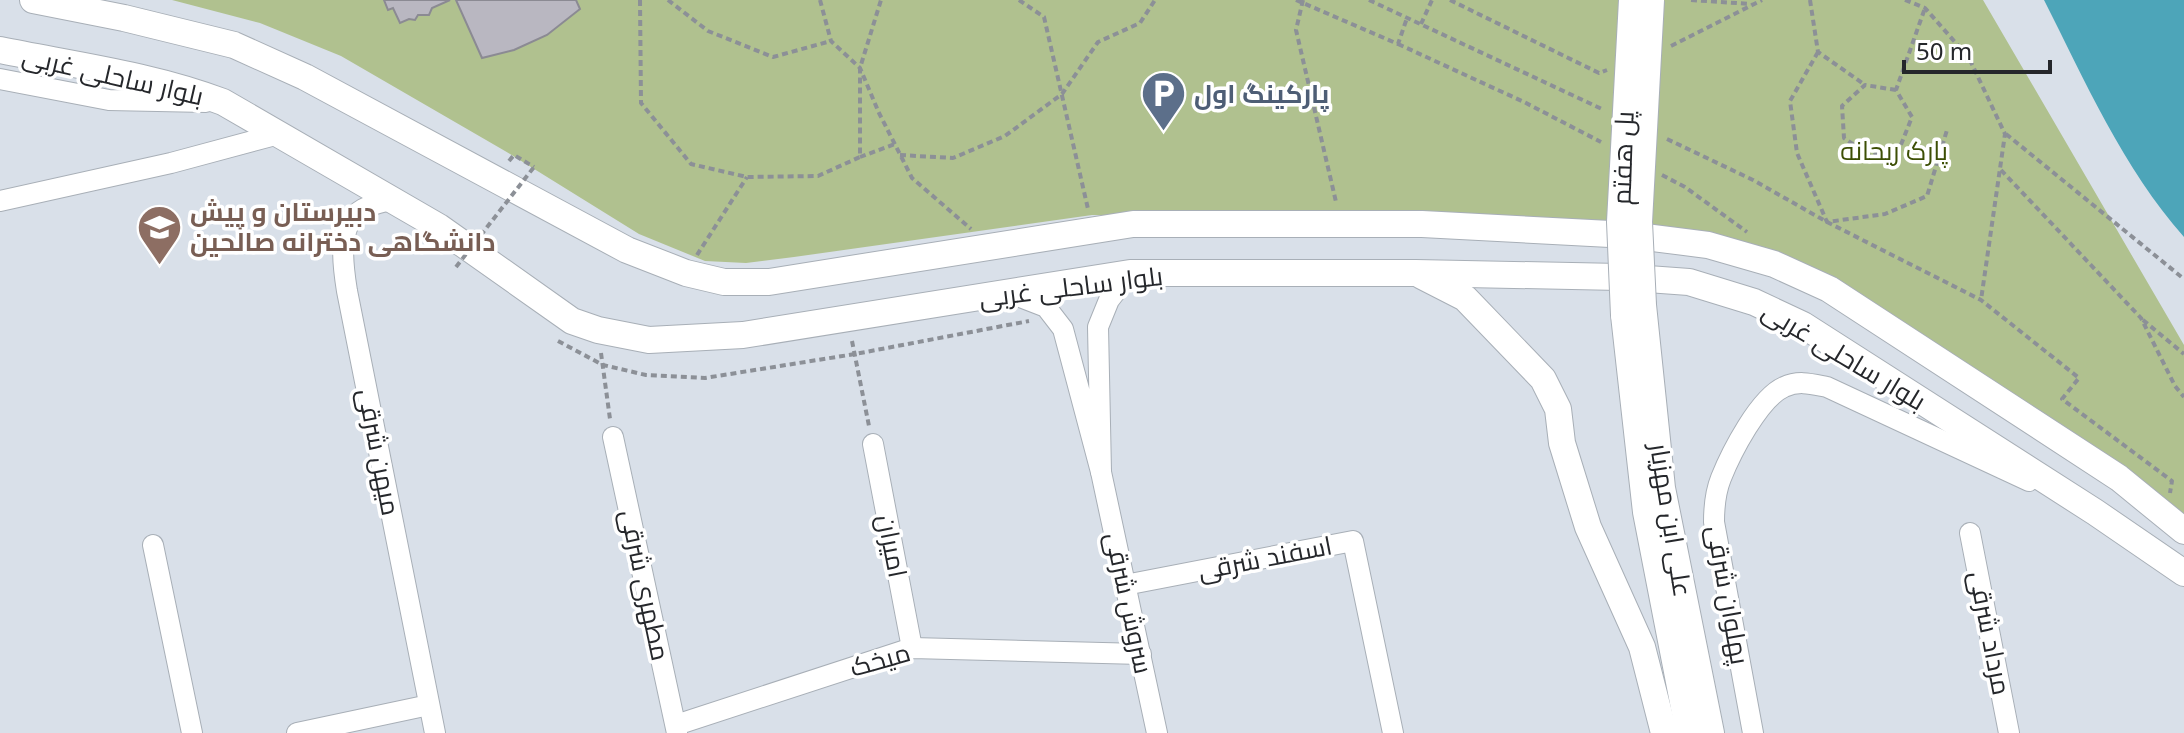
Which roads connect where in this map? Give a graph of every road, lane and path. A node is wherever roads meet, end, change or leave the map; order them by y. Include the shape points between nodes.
1 (33, 0) edge
2 (640, 0) edge
3 (668, 0) edge
4 (820, 0) edge
5 (881, 0) edge
6 (1019, 0) edge
7 (1155, 0) edge
8 (1369, 0) edge
9 (1432, 0) edge
10 (1632, 0) edge
11 (1651, 0) edge
12 (1691, 0) edge
13 (1810, 0) edge
14 (1905, 0) edge
15 (1300, 1) edge
16 (1754, 4) dead end
17 (79, 5) edge
18 (1925, 8) junction
19 (1407, 18) junction
20 (1421, 24) junction
21 (831, 41) junction
22 (0, 50) edge
23 (1818, 52) junction
24 (860, 68) junction
25 (0, 79) edge
26 (1865, 85) junction
27 (1896, 90) junction
28 (1062, 94) junction
29 (223, 102) junction
30 (1615, 115) dead end
31 (1947, 130) dead end
32 (279, 134) junction
33 (2005, 134) junction
34 (1656, 135) dead end
35 (895, 144) junction
36 (514, 155) dead end
37 (900, 155) junction
38 (860, 157) junction
39 (2000, 170) junction
40 (747, 177) junction
41 (394, 199) junction
42 (0, 201) edge
43 (1827, 222) junction
44 (1340, 224) junction
45 (1093, 231) junction
46 (992, 247) junction
47 (456, 267) dead end
48 (686, 273) junction
49 (1130, 273) junction
50 (1416, 273) junction
51 (2184, 279) edge
52 (1010, 293) junction
53 (1981, 300) junction
54 (1633, 310) junction
55 (2141, 318) junction
56 (847, 319) junction
57 (598, 330) junction
58 (2184, 354) edge
59 (2184, 397) edge
60 (613, 437) joint
61 (873, 444) joint
62 (1101, 472) junction
63 (2169, 496) dead end
64 (2095, 512) junction
65 (2184, 531) edge
66 (1970, 533) dead end
67 (153, 545) dead end
68 (2184, 573) edge
69 (1125, 585) junction
70 (912, 648) junction
71 (1141, 654) junction
72 (429, 705) junction
73 (676, 729) edge
74 (192, 733) edge
75 (297, 733) edge
76 (435, 733) edge
77 (1157, 733) edge
78 (1393, 733) edge
79 (1664, 733) edge
80 (1689, 733) edge
81 (1711, 733) edge
82 (1753, 733) edge
83 (2009, 733) edge

1 - 17 main road, بلوار ساحلی غربی
2 - 40 path via 641,103 691,164
3 - 21 path via 708,31 773,57
4 - 21 path
5 - 24 path
6 - 28 path via 1044,17
7 - 28 path via 1140,23 1098,42
8 - 19 path
9 - 20 path
10 - 54 main road, پل هفتم, bridge via 1620,222
11 - 54 main road, پل هفتم, bridge
12 - 16 path
13 - 23 path
14 - 18 path
15 - 19 path via 1398,44
15 - 44 path via 1296,30
17 - 48 main road, بلوار ساحلی غربی via 234,45 305,77 627,250
18 - 27 path
18 - 33 path via 1969,58
19 - 20 path
20 - 30 path
21 - 24 path
22 - 29 main road, بلوار ساحلی غربی
23 - 26 path
23 - 43 path via 1790,101 1797,153
24 - 35 path
24 - 38 path
25 - 29 street via 109,100
26 - 27 path
26 - 27 path via 1842,106 1844,138 1870,156 1900,147 1912,117
28 - 37 path via 1005,136 953,158
28 - 45 path
29 - 32 main road, بلوار ساحلی غربی
31 - 43 path via 1927,196 1885,214
32 - 41 main road, بلوار ساحلی غربی
32 - 42 street
33 - 39 path
33 - 51 path
34 - 43 path
35 - 37 path
35 - 38 path
36 - 47 path, bridge via 534,167
37 - 46 path via 912,178
38 - 40 path via 818,176
39 - 53 path
39 - 55 path
40 - 48 path
41 - 57 main road, بلوار ساحلی غربی via 572,321
41 - 72 street, میهن شرقی via 364,207 353,216 341,249
43 - 53 path
44 - 45 main road, بلوار ساحلی غربی via 1133,224
44 - 65 main road, بلوار ساحلی غربی via 1629,235 1708,245 1774,264 1829,289 2119,478
45 - 46 main road, بلوار ساحلی غربی
46 - 48 main road, بلوار ساحلی غربی via 769,282 724,282
49 - 50 main road, بلوار ساحلی غربی
49 - 52 main road, بلوار ساحلی غربی
49 - 62 street via 1109,300 1098,327
50 - 64 main road, بلوار ساحلی غربی via 1689,282 1754,302 1803,325
50 - 79 main road via 1465,298 1543,379 1558,409 1562,443 1588,527 1642,647
52 - 56 main road, بلوار ساحلی غربی
52 - 62 street via 1046,307 1063,329
53 - 63 path via 2079,378 2062,399 2172,481
54 - 80 main road via 1646,512
54 - 81 main road, علی ابن مهزیار
55 - 58 path
55 - 59 path
56 - 57 main road, بلوار ساحلی غربی via 743,335 649,340
56 - 61 path
57 - 60 path
60 - 73 street, مطهری شرقی
61 - 70 street, امیران
62 - 69 street, سروش شرقی
64 - 68 main road, بلوار ساحلی غربی
64 - 82 street, پهلوان شرقی via 1827,387 1796,383 1773,393 1751,420 1714,501
66 - 83 street, مرداد شرقی
67 - 74 street
69 - 71 street, سروش شرقی
69 - 78 street, اسفند شرقی via 1353,541
70 - 71 street, میخک
70 - 73 street, میخک
71 - 77 street, سروش شرقی
72 - 75 street
72 - 76 street, میهن شرقی

